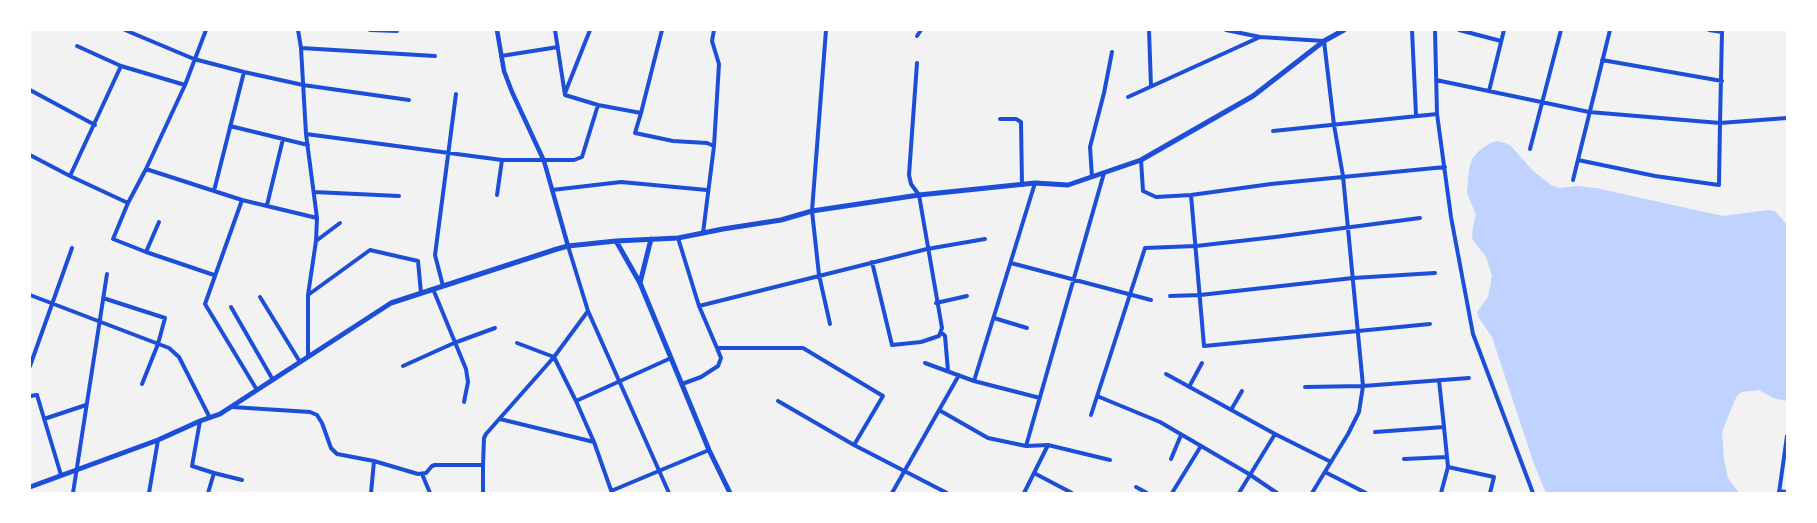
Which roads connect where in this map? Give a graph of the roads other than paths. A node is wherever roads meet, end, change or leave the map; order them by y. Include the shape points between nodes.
1 (125, 30) edge
2 (206, 30) edge
3 (298, 30) edge
4 (370, 30) edge
5 (497, 30) edge
6 (555, 30) edge
7 (590, 30) edge
8 (662, 30) edge
9 (714, 30) edge
10 (826, 30) edge
11 (921, 30) edge
12 (1149, 30) edge
13 (1226, 30) edge
14 (1260, 30) edge
15 (1344, 30) edge
16 (1412, 30) edge
17 (1435, 30) edge
18 (1459, 30) edge
19 (1504, 30) edge
20 (1560, 30) edge
21 (1610, 30) edge
22 (1709, 30) edge
23 (397, 31) edge
24 (917, 36) dead end
25 (1260, 37) junction
26 (1324, 41) junction
27 (1501, 41) junction
28 (77, 46) dead end
29 (558, 47) junction
30 (301, 48) junction
31 (1112, 52) dead end
32 (435, 56) dead end
33 (501, 56) junction
34 (194, 58) junction
35 (1602, 60) junction
36 (917, 63) dead end
37 (121, 66) junction
38 (244, 72) junction
39 (1436, 80) junction
40 (1722, 81) junction
41 (185, 85) junction
42 (303, 85) junction
43 (1151, 86) junction
44 (30, 91) edge
45 (1489, 91) junction
46 (456, 94) dead end
47 (565, 95) junction
48 (1128, 97) dead end
49 (409, 100) dead end
50 (1542, 102) junction
51 (598, 105) junction
52 (1589, 112) junction
53 (641, 114) junction
54 (1437, 114) junction
55 (1416, 116) junction
56 (1787, 118) edge
57 (1000, 119) dead end
58 (1720, 123) junction
59 (95, 125) junction
60 (1334, 125) junction
61 (230, 126) junction
62 (1273, 131) dead end
63 (306, 134) junction
64 (283, 139) junction
65 (308, 145) junction
66 (714, 146) junction
67 (1530, 149) dead end
68 (448, 153) junction
69 (30, 155) edge
70 (502, 160) junction
71 (1141, 160) junction
72 (1578, 160) junction
73 (544, 161) junction
74 (1444, 167) junction
75 (146, 168) junction
76 (1104, 173) junction
77 (70, 176) junction
78 (1343, 176) junction
79 (1092, 177) junction
80 (1573, 180) dead end
81 (1035, 183) junction
82 (1022, 184) junction
83 (552, 190) junction
84 (707, 190) junction
85 (214, 191) junction
86 (314, 192) junction
87 (497, 195) dead end
88 (919, 195) junction
89 (1191, 195) junction
90 (399, 196) dead end
91 (242, 200) junction
92 (128, 203) junction
93 (267, 205) junction
94 (812, 210) junction
95 (317, 218) junction
96 (1420, 218) dead end
97 (158, 222) dead end
98 (340, 224) dead end
99 (1348, 228) junction
100 (703, 233) junction
101 (678, 238) junction
102 (651, 239) junction
103 (985, 239) dead end
104 (316, 241) junction
105 (616, 241) junction
106 (568, 246) junction
107 (1196, 246) junction
108 (72, 248) dead end
109 (927, 248) junction
110 (146, 252) junction
111 (872, 262) junction
112 (1011, 263) junction
113 (1435, 273) dead end
114 (107, 274) dead end
115 (214, 275) junction
116 (819, 275) junction
117 (1352, 278) junction
118 (1074, 280) junction
119 (640, 283) junction
120 (443, 286) junction
121 (432, 290) junction
122 (421, 293) junction
123 (1129, 294) junction
124 (30, 295) edge
125 (308, 295) junction
126 (1200, 295) junction
127 (968, 296) dead end
128 (1170, 296) dead end
129 (260, 297) dead end
130 (103, 298) junction
131 (1152, 300) dead end
132 (936, 303) junction
133 (52, 304) junction
134 (699, 306) junction
135 (231, 307) dead end
136 (588, 311) junction
137 (994, 318) junction
138 (99, 321) junction
139 (830, 324) dead end
140 (1430, 324) dead end
141 (495, 328) dead end
142 (1027, 328) dead end
143 (1357, 330) junction
144 (941, 332) junction
145 (454, 343) junction
146 (158, 344) junction
147 (517, 344) dead end
148 (717, 348) junction
149 (308, 357) junction
150 (554, 357) junction
151 (671, 358) junction
152 (300, 362) junction
153 (925, 363) dead end
154 (1202, 363) dead end
155 (30, 366) edge
156 (403, 366) dead end
157 (948, 371) junction
158 (1166, 374) dead end
159 (959, 375) junction
160 (1469, 378) dead end
161 (273, 380) junction
162 (1439, 380) junction
163 (620, 381) junction
164 (974, 381) junction
165 (142, 384) dead end
166 (682, 384) junction
167 (1363, 386) junction
168 (1190, 387) junction
169 (1305, 387) dead end
170 (257, 390) junction
171 (1242, 391) dead end
172 (1097, 396) junction
173 (30, 397) edge
174 (1040, 398) junction
175 (576, 401) junction
176 (778, 401) dead end
177 (464, 402) dead end
178 (86, 405) junction
179 (232, 407) junction
180 (939, 410) junction
181 (1232, 410) junction
182 (1091, 414) dead end
183 (210, 418) junction
184 (44, 419) junction
185 (500, 419) junction
186 (200, 421) junction
187 (1444, 427) junction
188 (1375, 432) dead end
189 (1275, 434) junction
190 (1181, 435) junction
191 (1787, 436) edge
192 (158, 440) junction
193 (594, 442) junction
194 (854, 445) junction
195 (1048, 445) junction
196 (1026, 446) junction
197 (1201, 446) junction
198 (709, 450) junction
199 (1447, 457) junction
200 (1171, 459) dead end
201 (1404, 459) dead end
202 (1110, 460) dead end
203 (374, 461) junction
204 (1331, 462) junction
205 (482, 465) junction
206 (1448, 467) junction
207 (77, 470) junction
208 (658, 472) junction
209 (904, 472) junction
210 (1325, 472) junction
211 (214, 473) junction
212 (1034, 473) junction
213 (422, 474) junction
214 (1249, 474) junction
215 (61, 475) junction
216 (242, 480) dead end
217 (1136, 486) dead end
218 (30, 487) edge
219 (612, 492) edge
220 (1175, 492) edge
221 (1779, 492) edge
222 (1787, 492) edge
223 (73, 493) edge
224 (149, 493) edge
225 (208, 493) edge
226 (371, 493) edge
227 (430, 493) edge
228 (483, 493) edge
229 (669, 493) edge
230 (730, 493) edge
231 (892, 493) edge
232 (947, 493) edge
233 (1024, 493) edge
234 (1072, 493) edge
235 (1147, 493) edge
236 (1238, 493) edge
237 (1276, 493) edge
238 (1312, 493) edge
239 (1366, 493) edge
240 (1441, 493) edge
241 (1490, 493) edge
242 (1533, 493) edge

1 - 34 street
2 - 34 street
3 - 30 street
4 - 23 street
5 - 33 street
6 - 29 street
7 - 47 street
8 - 53 street
9 - 66 street via 712,40 719,64
10 - 94 street
11 - 24 street
12 - 43 street
13 - 25 street
14 - 25 street
15 - 26 main road
16 - 55 street
17 - 39 street
18 - 27 street
19 - 27 street
20 - 50 street
21 - 35 street
22 - 40 street via 1722,32
25 - 26 street
25 - 43 street
26 - 60 street
26 - 71 main road via 1253,96
27 - 45 street
28 - 37 street
29 - 33 street
29 - 47 street
30 - 32 street
30 - 42 street
31 - 79 street via 1090,146
33 - 73 street via 512,92
34 - 38 street
34 - 41 street
35 - 40 street
35 - 52 street
36 - 88 street via 909,175
37 - 41 street
37 - 59 street
38 - 42 street
38 - 61 street
39 - 45 street
39 - 54 street
40 - 58 street
41 - 75 street
42 - 49 street
42 - 63 street
43 - 48 street
44 - 59 street
45 - 50 street
46 - 68 street
47 - 51 street
50 - 52 street
50 - 67 street
51 - 53 street
51 - 73 street via 582,157
52 - 58 street
52 - 72 street
53 - 66 street via 635,133
54 - 55 street
54 - 74 street
55 - 60 street
56 - 58 street
57 - 82 street via 1021,122
58 - 72 street via 1719,186
59 - 77 street
60 - 62 street
60 - 78 street
61 - 64 street
61 - 85 street
63 - 65 street
63 - 68 street
64 - 65 street
64 - 93 street
65 - 86 street
66 - 84 street
68 - 70 street
68 - 120 street via 435,255
69 - 77 street
70 - 73 street
70 - 87 street
71 - 76 main road
71 - 89 street via 1143,191 1156,197
72 - 80 street
73 - 83 street
74 - 78 street
74 - 242 street via 1473,334
75 - 85 street
75 - 92 street
76 - 79 main road
76 - 118 street
77 - 92 street
78 - 89 street
78 - 99 street
79 - 81 main road via 1068,185
81 - 82 main road
81 - 112 street
82 - 88 main road
83 - 84 street via 621,182
83 - 106 street
84 - 100 street
85 - 91 street
86 - 90 street
86 - 95 street
88 - 94 main road
88 - 109 street
89 - 107 street
91 - 93 street
91 - 115 street
92 - 110 street via 113,239
93 - 95 street
94 - 100 main road via 781,220
94 - 116 street
95 - 104 street
96 - 99 street
97 - 110 street
98 - 104 street
99 - 107 street
99 - 117 street
100 - 101 main road
101 - 102 main road
101 - 134 street
102 - 105 main road
102 - 119 main road
103 - 109 street
104 - 125 street
105 - 106 main road
105 - 119 main road
106 - 120 main road
106 - 136 street
107 - 123 street via 1145,248
107 - 126 street
108 - 133 street
109 - 111 street
109 - 132 street
110 - 115 street
111 - 116 street
111 - 144 street via 892,345 927,340
112 - 118 street
112 - 137 street
113 - 117 street
114 - 130 street
115 - 170 street via 205,304
116 - 134 street
116 - 139 street
117 - 126 street
117 - 143 street
118 - 123 street
118 - 174 street
119 - 151 main road
120 - 121 main road
121 - 122 main road
121 - 145 street
122 - 125 street via 418,261 370,250
122 - 149 main road via 391,303
123 - 131 street
123 - 172 street
124 - 133 street
125 - 149 street
126 - 128 street
126 - 143 street via 1204,346
127 - 132 street
129 - 152 street
130 - 138 street
130 - 146 street via 165,318
132 - 144 street
133 - 138 street
133 - 155 street
134 - 148 street
135 - 161 street
136 - 150 street
136 - 163 street
137 - 142 street
137 - 164 street
138 - 146 street
138 - 178 street
140 - 143 street
141 - 145 street
143 - 167 street
144 - 157 street via 945,336
145 - 156 street
145 - 177 street via 466,370 468,382
146 - 165 street
146 - 183 street via 179,357
147 - 150 street
148 - 166 street via 721,358 718,366
148 - 194 street via 803,348 883,396
149 - 152 main road
150 - 175 street
150 - 185 street
151 - 163 street
151 - 166 main road
152 - 161 main road
153 - 157 street
154 - 168 street
157 - 159 street
158 - 168 street
159 - 164 street
159 - 180 street
160 - 162 street
161 - 170 main road
162 - 167 street
162 - 187 street
163 - 175 street
163 - 208 street
164 - 174 street
166 - 198 main road
167 - 169 street
167 - 204 street via 1359,412
168 - 181 street
170 - 179 main road
171 - 181 street
172 - 182 street
172 - 190 street via 1160,422
173 - 184 street via 37,395
174 - 196 street
175 - 193 street
176 - 194 street
178 - 184 street
178 - 207 street
179 - 183 main road
179 - 203 street via 310,412 317,415 334,451
180 - 196 street via 988,438
180 - 209 street
181 - 189 street
183 - 186 main road
184 - 215 street
185 - 193 street
185 - 205 street via 484,438
186 - 192 main road
186 - 211 street via 192,466
187 - 188 street
187 - 199 street
189 - 204 street
189 - 214 street
190 - 197 street
190 - 200 street
191 - 221 street
192 - 207 main road
192 - 224 street
193 - 219 street
194 - 209 street
195 - 196 street
195 - 202 street
195 - 212 street
197 - 214 street
197 - 220 street
198 - 208 street
198 - 230 main road
199 - 201 street
199 - 206 street
203 - 213 street
203 - 226 street
204 - 210 street
205 - 213 street via 435,465
205 - 228 street
206 - 240 street
206 - 241 street via 1494,477
207 - 215 main road
207 - 223 street
208 - 219 street
208 - 229 street
209 - 231 street
209 - 232 street
210 - 238 street
210 - 239 street
211 - 216 street
211 - 225 street
212 - 233 street
212 - 234 street
213 - 227 street
214 - 236 street
214 - 237 street
215 - 218 main road
217 - 235 street
221 - 222 street

